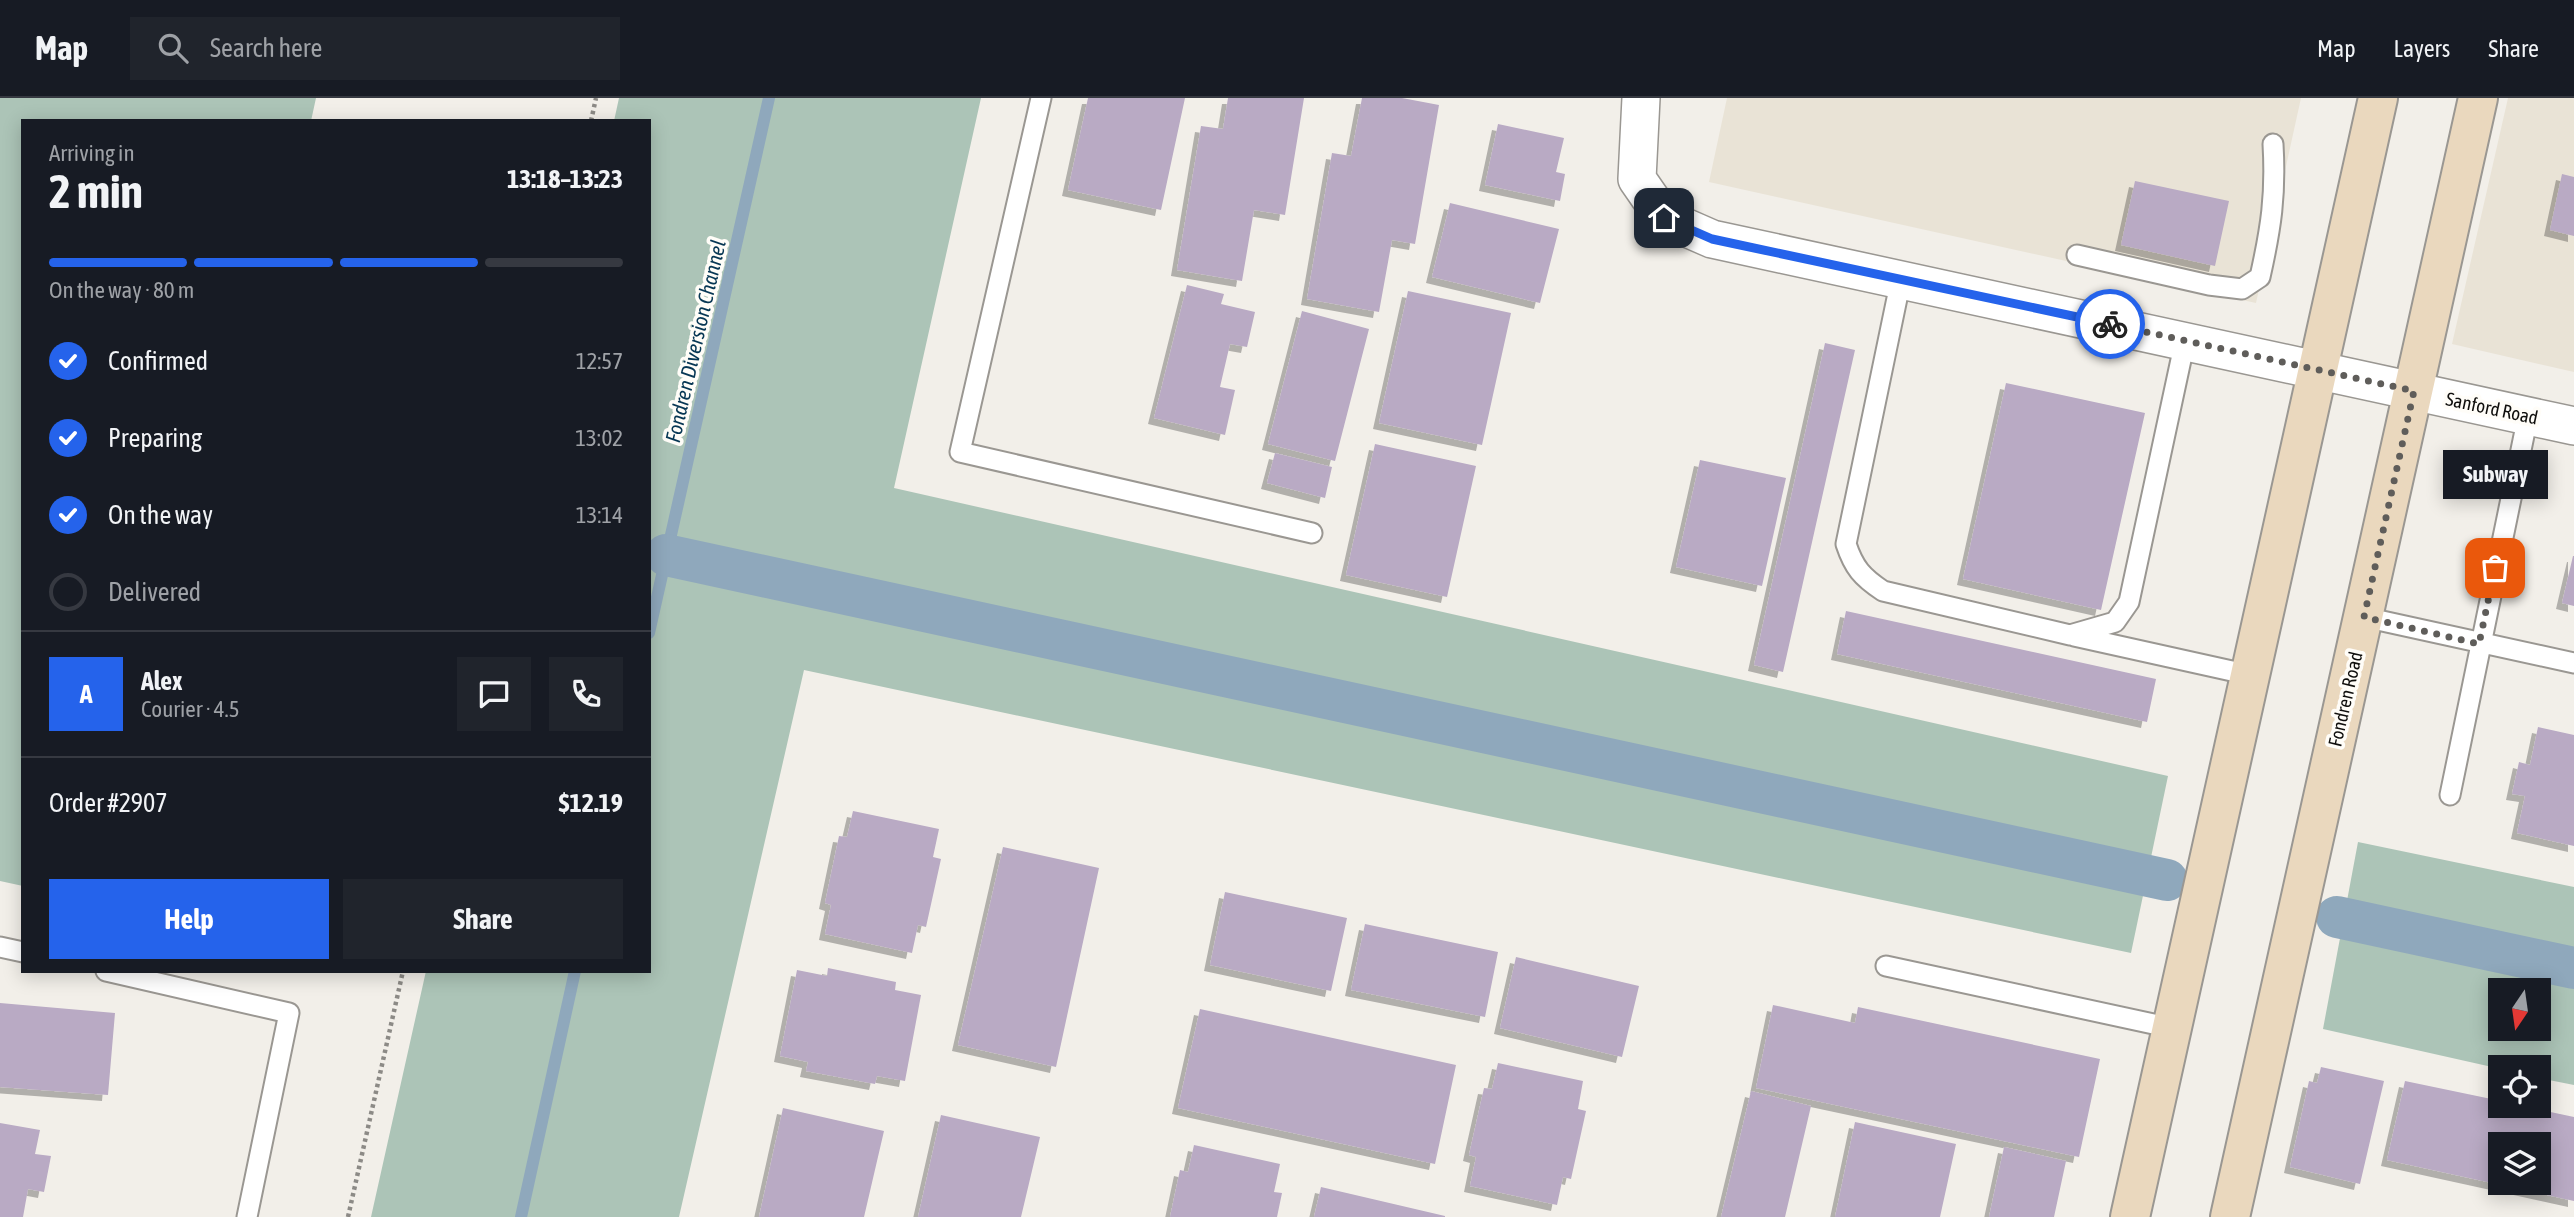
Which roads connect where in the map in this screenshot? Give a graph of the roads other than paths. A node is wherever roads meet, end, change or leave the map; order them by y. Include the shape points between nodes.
1 (1041, 98) edge
2 (1641, 98) edge
3 (2378, 98) edge
4 (2478, 98) edge
5 (2273, 145) dead end
6 (2077, 254) dead end
7 (1901, 279) junction
8 (2185, 341) junction
9 (2318, 370) junction
10 (2414, 391) junction
11 (2528, 416) junction
12 (2574, 426) edge
13 (1312, 533) dead end
14 (2364, 617) junction
15 (2070, 635) junction
16 (2479, 644) junction
17 (2574, 663) edge
18 (2250, 676) junction
19 (2449, 795) dead end
20 (0, 947) edge
21 (21, 952) edge
22 (1886, 965) dead end
23 (115, 973) edge
24 (2172, 1028) junction
25 (247, 1217) edge
26 (2130, 1217) edge
27 (2230, 1217) edge

1 - 13 lane via 960,452
2 - 7 street, Sanford Road via 1637,179 1664,218 1712,239
3 - 9 main road
4 - 10 main road, Fondren Road
5 - 6 lane via 2276,191 2272,224 2260,277 2242,289
7 - 8 street, Sanford Road
7 - 15 lane via 1846,544 1851,558 1860,576 1883,591
8 - 9 street, Sanford Road
8 - 15 lane via 2129,602 2115,621
9 - 10 street, Sanford Road
9 - 18 main road
10 - 11 street, Sanford Road
10 - 14 main road, Fondren Road
11 - 12 street, Sanford Road
11 - 16 lane
14 - 16 lane
14 - 27 main road, Fondren Road
15 - 18 lane
16 - 17 lane
16 - 19 lane
18 - 24 main road
20 - 21 lane
22 - 24 lane
23 - 25 lane via 289,1013
24 - 26 main road

